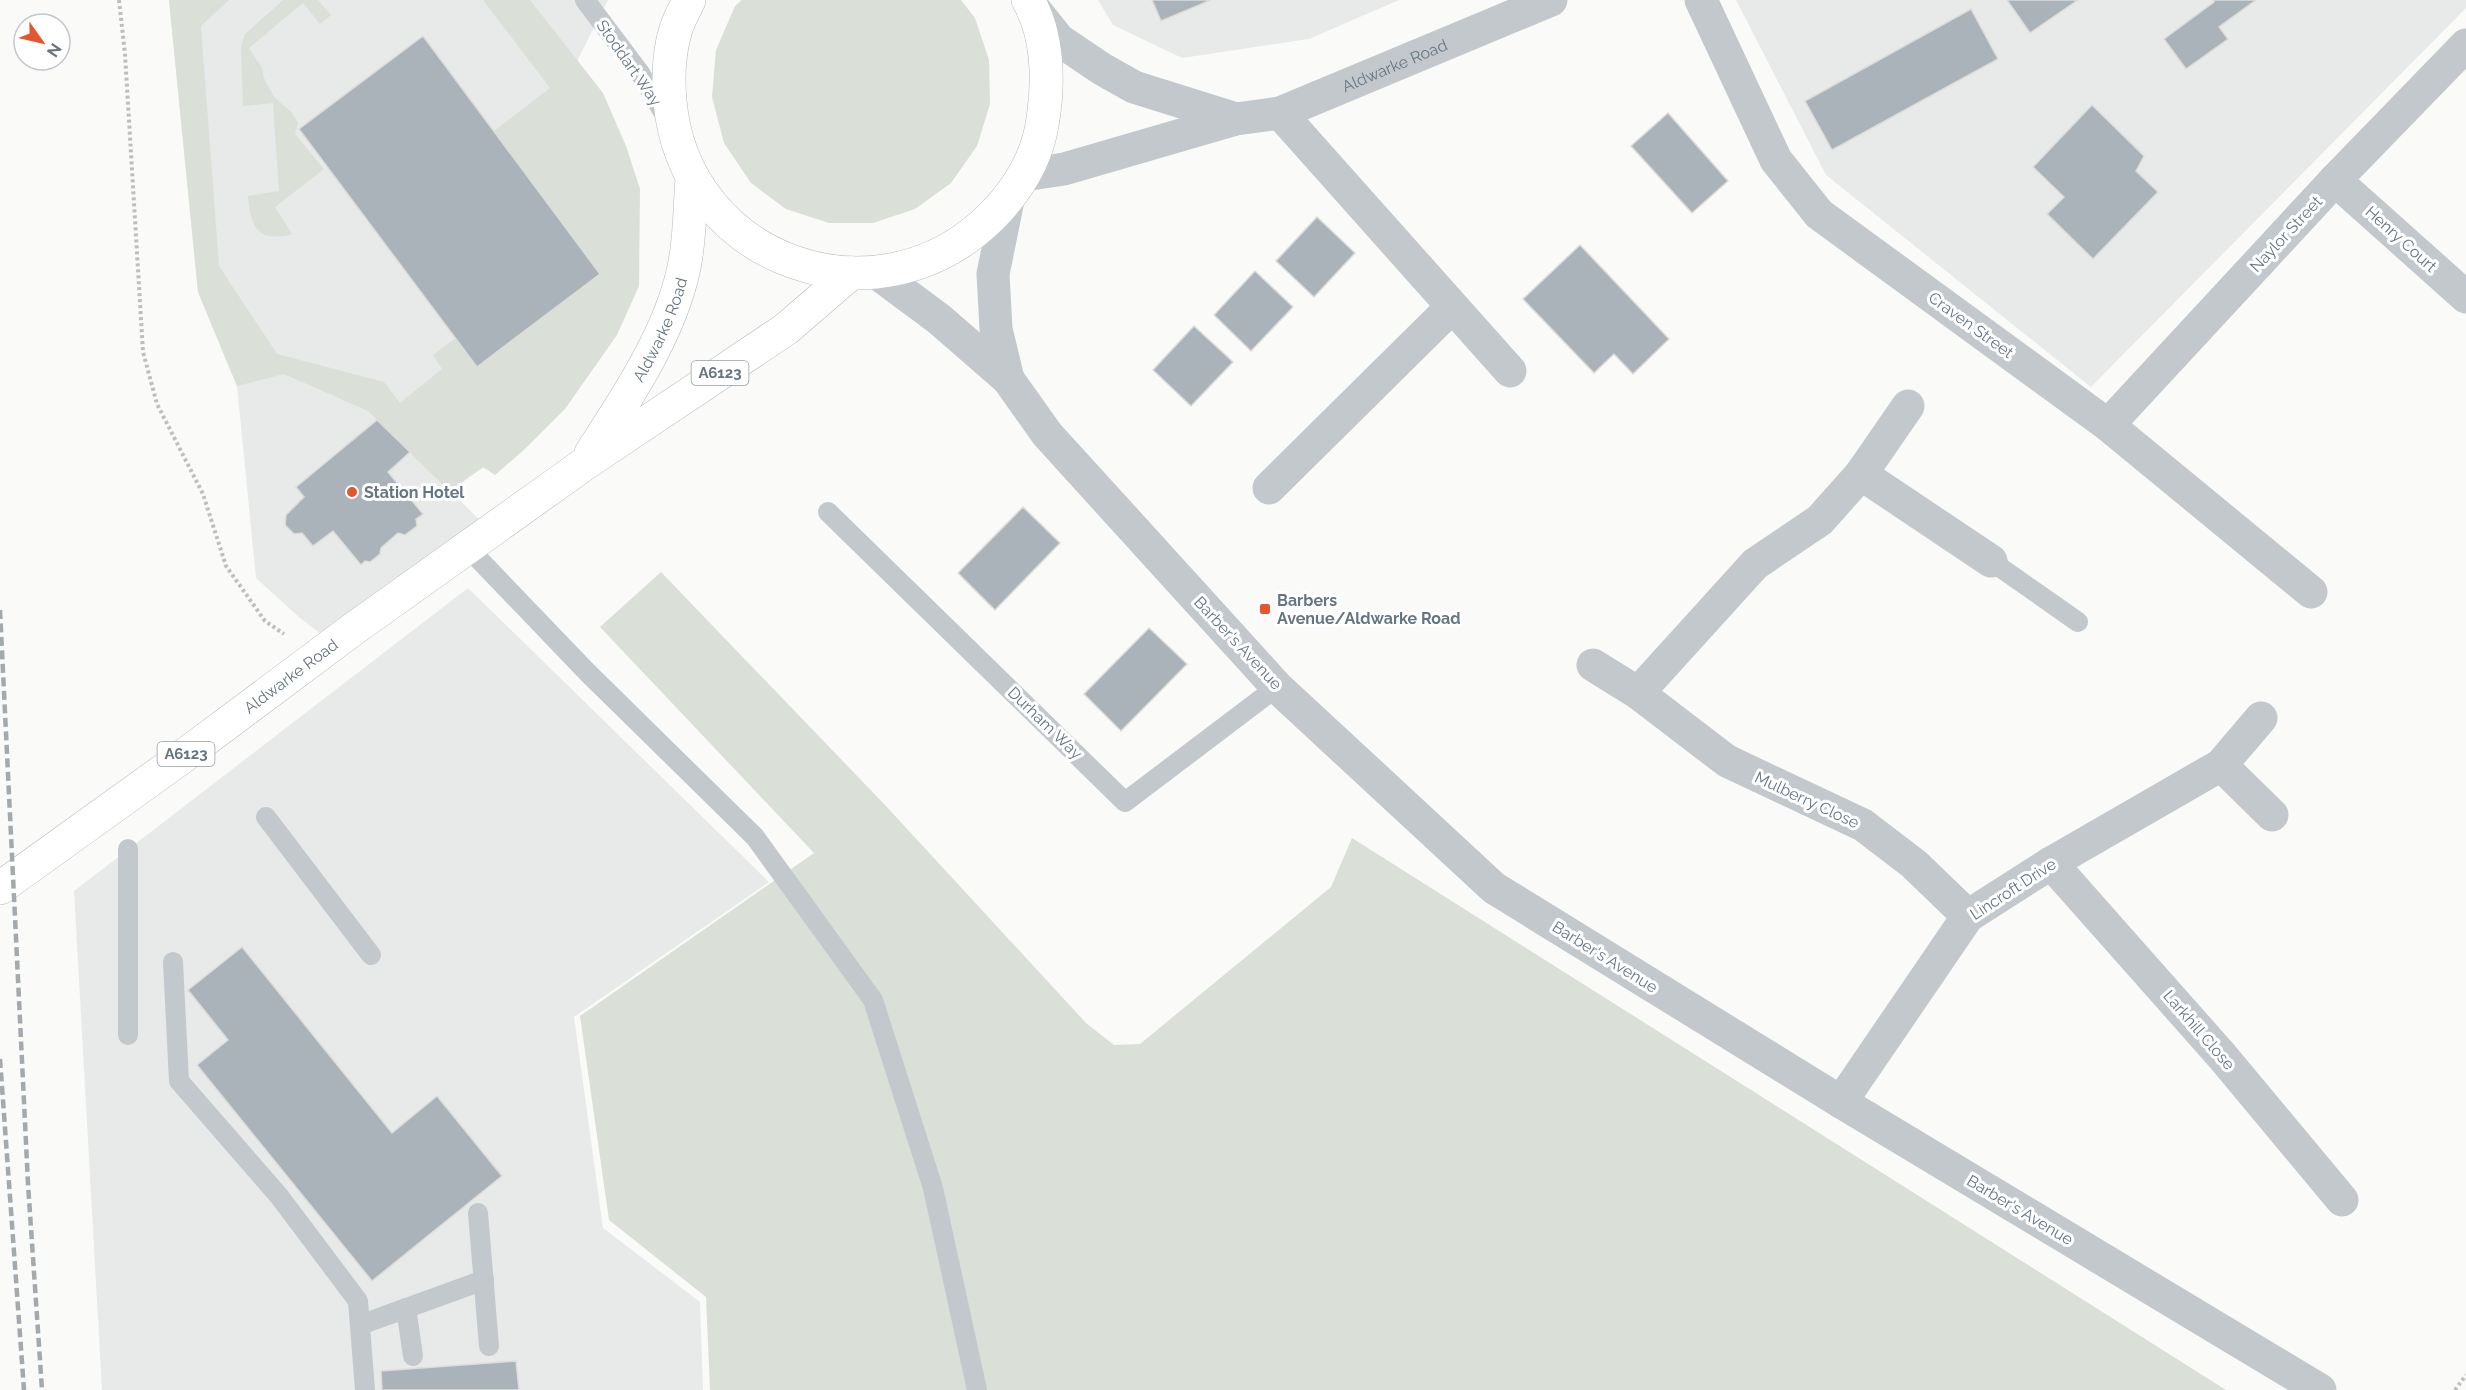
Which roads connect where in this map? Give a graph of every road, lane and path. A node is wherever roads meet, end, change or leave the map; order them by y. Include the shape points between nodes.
1 (119, 0) edge
2 (585, 0) edge
3 (689, 0) edge
4 (1551, 0) edge
5 (1701, 0) edge
6 (1029, 2) edge
7 (2466, 45) edge
8 (1280, 113) junction
9 (1236, 119) junction
10 (672, 127) junction
11 (692, 178) junction
12 (2335, 180) junction
13 (1016, 188) junction
14 (864, 273) junction
15 (2466, 297) edge
16 (1452, 307) junction
17 (1510, 371) dead end
18 (1008, 379) junction
19 (1908, 406) dead end
20 (2108, 425) junction
21 (583, 465) junction
22 (1861, 474) junction
23 (1269, 488) dead end
24 (828, 512) dead end
25 (468, 548) junction
26 (1991, 561) joint
27 (2311, 592) dead end
28 (2078, 622) dead end
29 (316, 657) junction
30 (1593, 665) dead end
31 (1277, 687) junction
32 (1638, 693) junction
33 (2260, 718) dead end
34 (2221, 765) junction
35 (2272, 815) dead end
36 (266, 817) dead end
37 (128, 849) dead end
38 (2051, 863) junction
39 (0, 888) edge
40 (1968, 916) junction
41 (371, 955) dead end
42 (173, 962) dead end
43 (128, 1035) dead end
44 (1841, 1102) junction
45 (2342, 1200) dead end
46 (478, 1213) dead end
47 (484, 1280) junction
48 (406, 1308) junction
49 (360, 1325) junction
50 (489, 1346) dead end
51 (413, 1356) dead end
52 (2466, 1375) edge
53 (365, 1390) edge
54 (977, 1390) edge
55 (2320, 1390) edge
56 (2455, 1390) edge

1 - 29 path via 143,352 157,404 203,494 226,566 265,621
2 - 10 lane, Stoddart Way via 640,73
3 - 10 main road via 675,30 668,79
4 - 8 street, Aldwarke Road
5 - 20 street, Craven Street via 1776,160 1819,214
6 - 9 street, Aldwarke Road via 1059,40 1126,83
6 - 13 main road via 1044,47 1047,91 1041,135
7 - 12 street, Naylor Street
8 - 9 street, Aldwarke Road
8 - 16 street
9 - 13 street, Aldwarke Road via 1064,169
10 - 11 main road
11 - 14 main road via 718,214 752,242 790,262 833,273
11 - 21 main road, Aldwarke Road / A6123 via 686,258 672,308 635,385
12 - 15 street, Henry Court
12 - 20 street, Naylor Street
13 - 14 main road via 972,236 927,261
13 - 18 street, Barber's Avenue via 993,274 996,329
14 - 18 street, Barber's Avenue via 939,319
14 - 21 main road, Aldwarke Road / A6123
16 - 17 street
16 - 23 street
18 - 31 street, Barber's Avenue via 1047,434
19 - 22 street
20 - 27 street, Craven Street
21 - 25 main road, Aldwarke Road / A6123
22 - 26 street
22 - 32 street via 1820,520 1755,564
24 - 31 lane, Durham Way via 1125,802
25 - 29 main road, Aldwarke Road / A6123
25 - 54 lane via 587,672 756,837 873,1000 933,1188
26 - 28 lane
29 - 39 main road, Aldwarke Road / A6123
30 - 32 street, Mulberry Close
31 - 44 street, Barber's Avenue via 1494,888
32 - 40 street, Mulberry Close via 1727,761 1863,825 1914,864
33 - 34 street, Lincroft Drive
34 - 35 street
34 - 38 street, Lincroft Drive
36 - 41 lane
37 - 43 lane
38 - 40 street, Lincroft Drive
38 - 45 street, Larkhill Close via 2222,1056
40 - 44 street, Lincroft Drive
42 - 49 lane via 179,1081 279,1196 358,1301
44 - 55 street, Barber's Avenue
46 - 47 lane
47 - 48 lane
47 - 50 lane
48 - 49 lane
48 - 51 lane
49 - 53 lane
52 - 56 path

